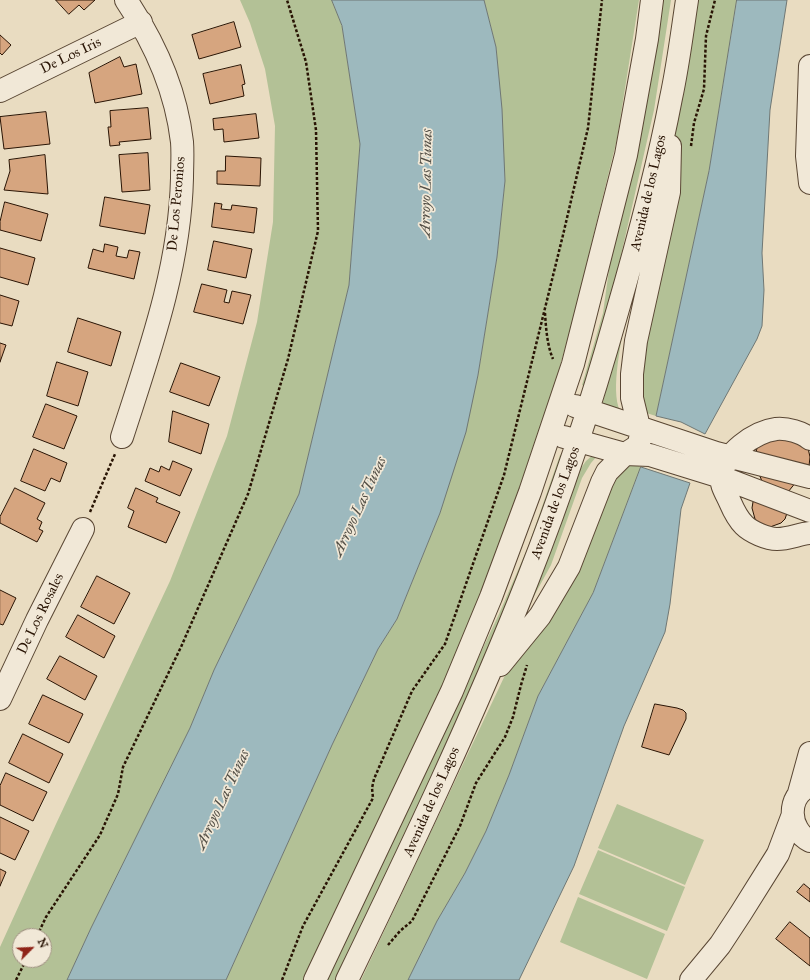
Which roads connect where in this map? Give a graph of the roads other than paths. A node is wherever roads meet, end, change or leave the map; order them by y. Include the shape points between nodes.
1 (126, 0) edge
2 (652, 0) edge
3 (687, 0) edge
4 (141, 22) junction
5 (810, 66) edge
6 (0, 91) edge
7 (671, 98) junction
8 (810, 183) edge
9 (560, 402) junction
10 (588, 411) junction
11 (648, 431) junction
12 (550, 433) junction
13 (122, 437) road end
14 (810, 439) edge
15 (578, 441) junction
16 (625, 454) junction
17 (719, 465) junction
18 (810, 477) edge
19 (810, 511) edge
20 (83, 529) road end
21 (810, 533) edge
22 (486, 682) junction
23 (0, 699) edge
24 (810, 753) edge
25 (805, 790) edge
26 (792, 817) junction
27 (810, 842) edge
28 (778, 854) junction
29 (315, 980) edge
30 (347, 980) edge
31 (691, 980) edge

1 - 4 street, De Los Peronios
2 - 9 street, Avenida de los Lagos via 626,155 573,364
3 - 7 street, Avenida de los Lagos
4 - 6 street, De Los Iris
4 - 13 street, De Los Peronios via 161,61 176,105 182,143 181,192 179,226 170,275 156,332
5 - 8 street via 807,156
7 - 10 street, Avenida de los Lagos via 641,232
7 - 11 street via 669,192 636,341 632,374 632,398
9 - 10 street
9 - 12 street, Avenida de los Lagos
10 - 11 street
10 - 15 street, Avenida de los Lagos
11 - 16 street via 641,435 640,443 636,447
11 - 17 street
12 - 15 street
12 - 29 street, Avenida de los Lagos via 491,597 452,692
14 - 17 street via 794,431 776,429 758,435 739,447
15 - 16 street
15 - 22 street, Avenida de los Lagos via 529,578
16 - 17 street via 650,454
16 - 22 street via 607,472 569,567 540,616
17 - 18 street
17 - 19 street
17 - 21 street via 724,488 744,525 764,537 777,539
20 - 23 street, De Los Rosales
22 - 30 street, Avenida de los Lagos via 406,859
24 - 25 street
25 - 26 street via 795,800
26 - 27 street via 799,832
26 - 28 street
27 - 28 street via 793,846
28 - 31 street via 720,945

